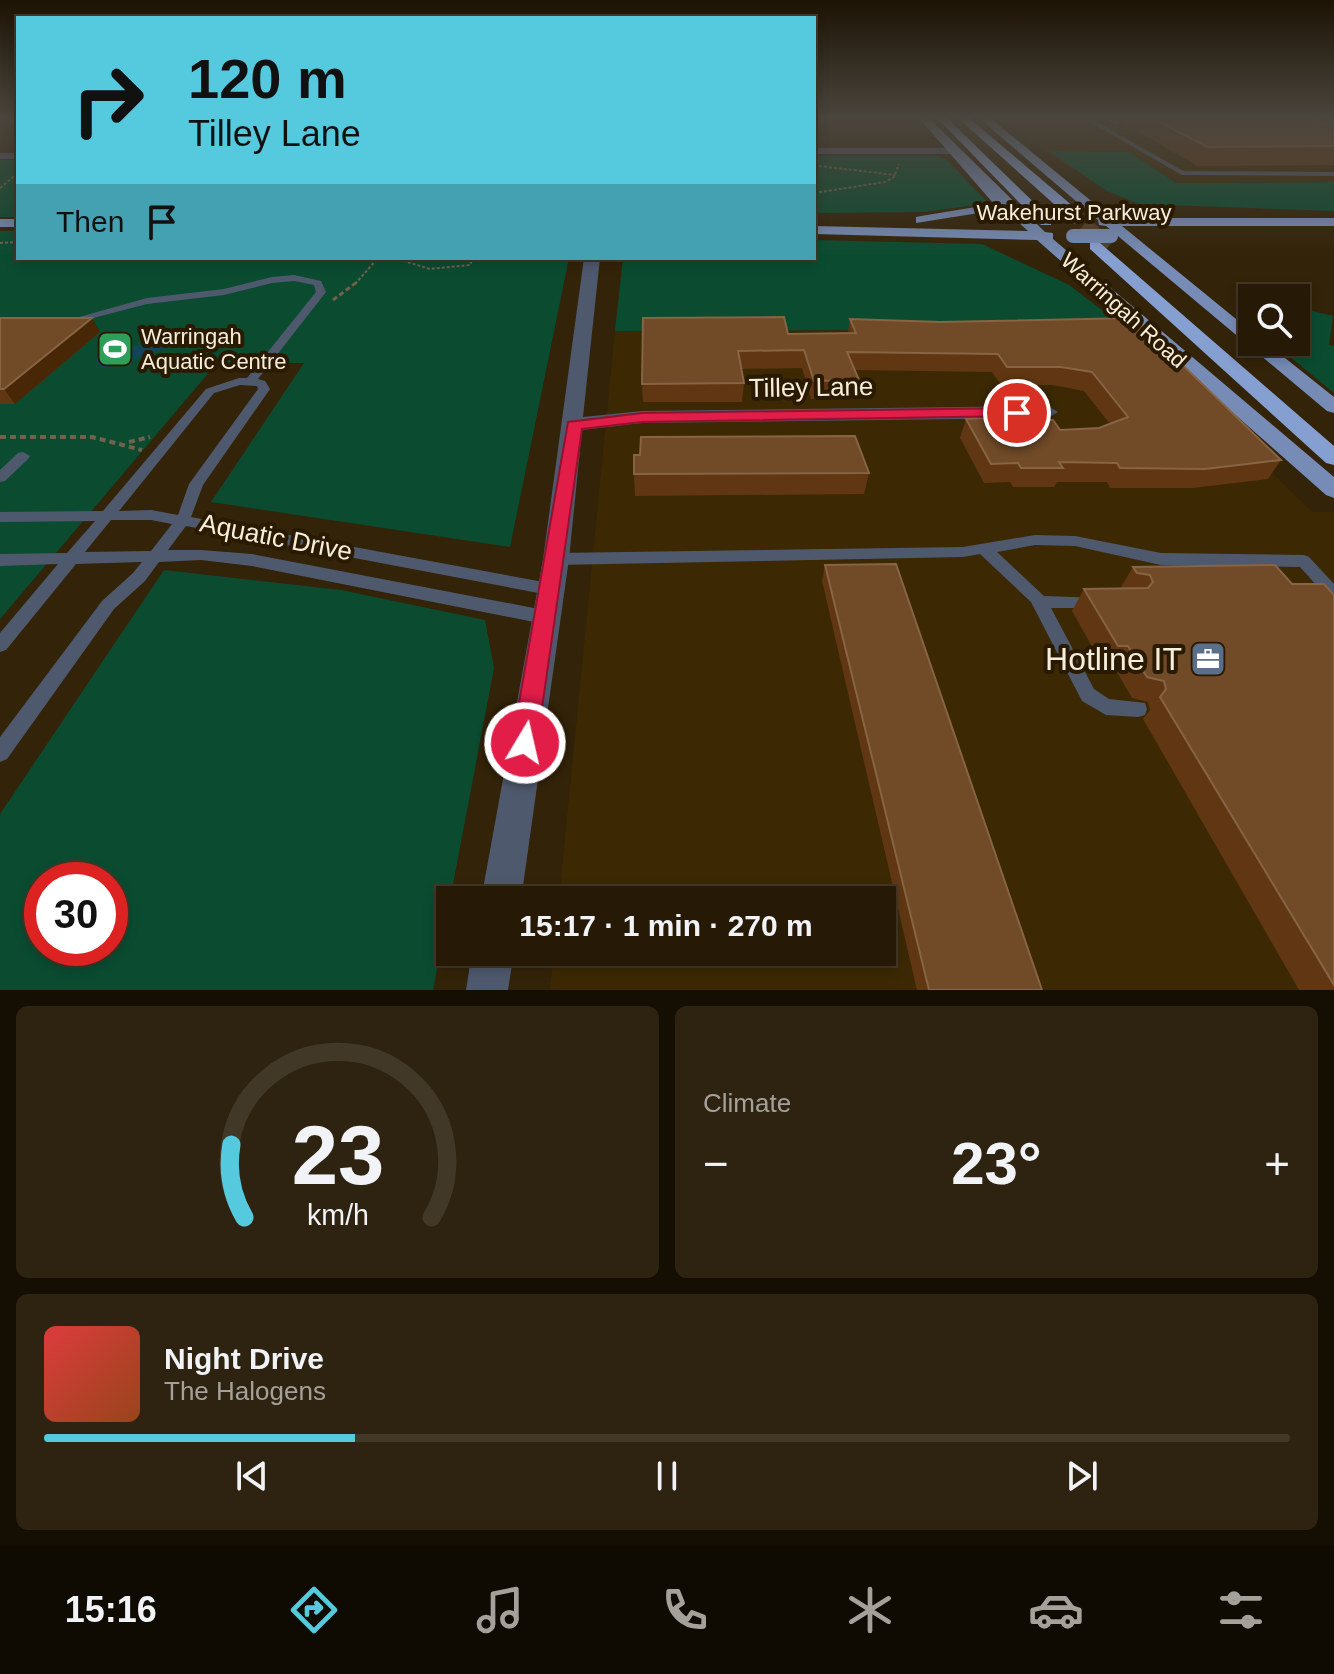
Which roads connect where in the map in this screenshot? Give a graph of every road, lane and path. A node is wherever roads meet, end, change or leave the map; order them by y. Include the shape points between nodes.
1 (967, 164) edge
2 (990, 164) edge
3 (996, 164) edge
4 (1016, 164) edge
5 (1043, 164) edge
6 (1167, 164) edge
7 (816, 165) edge
8 (1287, 165) edge
9 (1334, 174) edge
10 (16, 175) edge
11 (1305, 175) junction
12 (1059, 177) junction
13 (0, 188) edge
14 (816, 193) edge
15 (995, 193) junction
16 (1069, 210) tunnel mouth
17 (816, 220) edge
18 (921, 220) junction
19 (1028, 222) junction
20 (1252, 222) junction
21 (1334, 222) edge
22 (1056, 227) junction
23 (816, 230) edge
24 (1334, 233) edge
25 (997, 235) junction
26 (1111, 237) junction
27 (377, 260) edge
28 (391, 260) edge
29 (472, 260) edge
30 (592, 260) edge
31 (1097, 288) junction
32 (309, 307) junction
33 (54, 322) edge
34 (1238, 330) edge
35 (1271, 356) edge
36 (251, 381) junction
37 (1334, 407) edge
38 (1048, 412) dead end
39 (574, 425) junction
40 (0, 437) edge
41 (1334, 437) edge
42 (23, 456) dead end
43 (154, 457) junction
44 (1334, 458) edge
45 (0, 478) edge
46 (1334, 490) edge
47 (104, 515) junction
48 (0, 517) edge
49 (183, 520) junction
50 (983, 548) junction
51 (156, 556) junction
52 (69, 559) junction
53 (556, 559) junction
54 (0, 560) edge
55 (1334, 594) edge
56 (1039, 602) junction
57 (1114, 602) edge
58 (546, 603) junction
59 (0, 645) edge
60 (1138, 709) dead end
61 (0, 753) edge
62 (503, 886) edge
63 (491, 966) edge
64 (487, 990) edge

1 - 15 main road, Warringah Road
2 - 22 highway
3 - 22 highway, Warringah Road
4 - 16 highway, Warringah Road
5 - 12 main road, Warringah Road
6 - 11 lane via 1182,173
7 - 14 path via 895,175 882,184
8 - 11 lane
9 - 11 lane
10 - 13 path
12 - 20 main road via 1114,203 1160,216
12 - 26 main road, Warringah Road
15 - 18 main road via 999,207
15 - 19 main road, Warringah Road
17 - 18 main road, Wakehurst Parkway
18 - 19 main road, Wakehurst Parkway
19 - 22 main road, Warringah Road
20 - 21 main road, Wakehurst Parkway
20 - 26 main road, Wakehurst Parkway
22 - 25 main road, Wakehurst Parkway
22 - 26 main road, Wakehurst Parkway, bridge
22 - 26 main road, Wakehurst Parkway via 1095,222
22 - 31 main road, Warringah Road
23 - 25 main road, Wakehurst Parkway
24 - 26 main road, Wakehurst Parkway
25 - 31 main road
26 - 34 main road, Warringah Road
26 - 41 highway, Warringah Road
26 - 44 highway, Warringah Road
27 - 32 path via 349,291 321,307
28 - 29 path via 430,269 470,265
30 - 39 street
31 - 46 main road, Warringah Road
32 - 33 lane via 321,292 318,283 294,278
32 - 36 lane
35 - 37 main road, Warringah Road
36 - 43 lane via 210,391
36 - 49 lane via 264,389 196,484
38 - 39 street, Tilley Lane via 642,417
39 - 53 street
40 - 43 path via 92,437 102,443 129,442
42 - 45 lane
43 - 47 lane
47 - 48 lane, Aquatic Drive
47 - 49 lane, Aquatic Drive
47 - 52 lane
49 - 51 lane
49 - 58 lane, Aquatic Drive
50 - 53 lane
50 - 55 lane via 1035,540 1075,541 1161,559 1304,561
50 - 56 lane
51 - 52 lane, Aquatic Drive
51 - 58 lane, Aquatic Drive via 252,560
51 - 61 lane via 108,605
52 - 54 lane, Aquatic Drive
52 - 59 lane
53 - 58 street
56 - 57 lane
56 - 60 lane via 1088,695 1106,707
58 - 62 street
63 - 64 street

